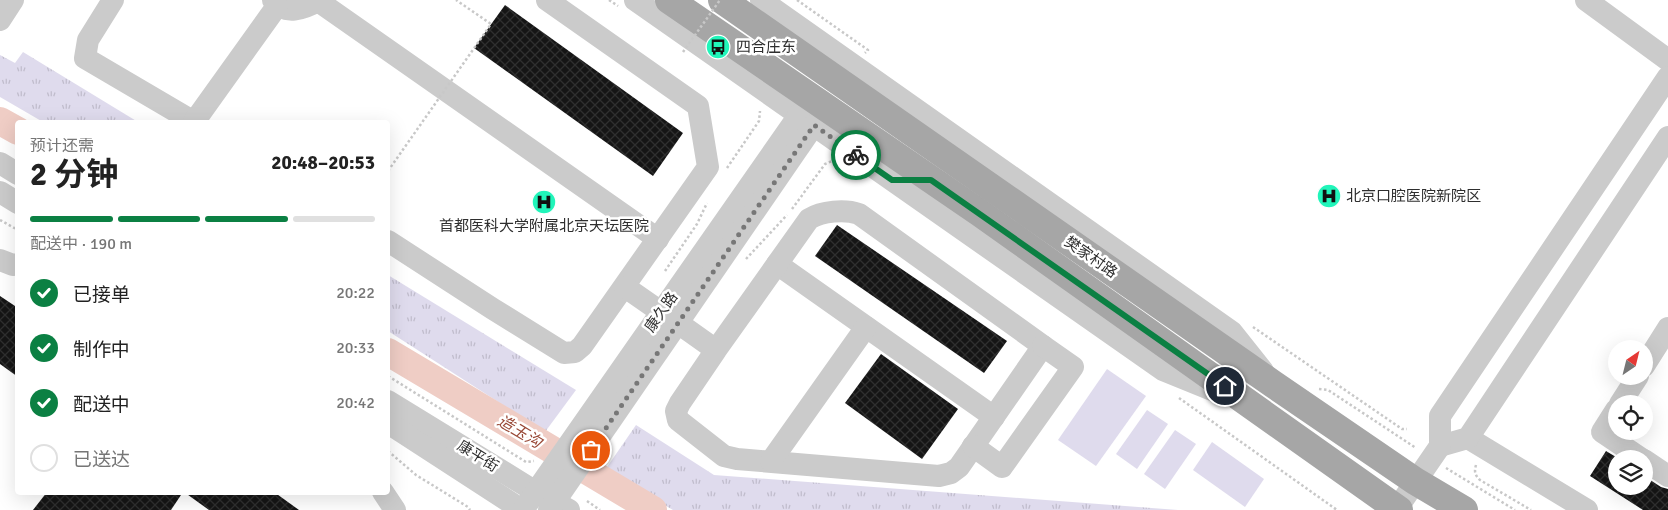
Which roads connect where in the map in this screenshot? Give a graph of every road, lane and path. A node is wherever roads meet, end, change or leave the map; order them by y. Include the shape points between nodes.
1 (13, 0) edge
2 (113, 0) edge
3 (456, 0) edge
4 (547, 0) edge
5 (635, 0) edge
6 (668, 0) edge
7 (721, 0) edge
8 (761, 0) edge
9 (1586, 0) edge
10 (275, 3) edge
11 (0, 20) edge
12 (683, 52) dead end
13 (1668, 60) edge
14 (1668, 77) edge
15 (191, 120) edge
16 (195, 120) edge
17 (806, 120) junction
18 (1668, 137) edge
19 (831, 160) dead end
20 (0, 163) edge
21 (390, 168) edge
22 (15, 172) edge
23 (892, 180) junction
24 (931, 180) junction
25 (0, 192) edge
26 (15, 200) edge
27 (0, 220) edge
28 (15, 228) edge
29 (658, 239) junction
30 (390, 242) edge
31 (0, 260) edge
32 (745, 260) dead end
33 (777, 264) junction
34 (15, 265) edge
35 (625, 286) junction
36 (669, 318) junction
37 (866, 327) junction
38 (1668, 328) edge
39 (1043, 346) junction
40 (716, 350) junction
41 (1653, 352) edge
42 (390, 377) edge
43 (1273, 384) junction
44 (1317, 389) dead end
45 (390, 402) edge
46 (1257, 409) junction
47 (994, 417) junction
48 (1608, 423) edge
49 (390, 424) edge
50 (1608, 436) edge
51 (1614, 440) edge
52 (1475, 443) junction
53 (973, 446) junction
54 (1629, 450) edge
55 (1436, 452) junction
56 (390, 453) edge
57 (770, 461) junction
58 (1653, 466) edge
59 (1668, 476) edge
60 (1415, 481) junction
61 (550, 493) edge
62 (385, 495) edge
63 (1397, 509) edge
64 (395, 510) edge
65 (470, 510) edge
66 (600, 510) edge
67 (1464, 510) edge
68 (1515, 510) edge
69 (1530, 510) edge
70 (1587, 510) edge

1 - 11 street
2 - 15 street via 88,40 85,58
3 - 21 path, bridge via 491,24
4 - 29 street via 698,106 708,167
5 - 17 street
6 - 24 main road, 樊家村路
7 - 12 path, bridge
7 - 43 main road, 樊家村路
8 - 43 street via 1232,332
9 - 13 street
10 - 16 street
10 - 29 street via 292,10 318,1
14 - 55 street via 1440,416
17 - 23 street
17 - 36 street, 康久路
18 - 52 street
19 - 32 path via 818,171 781,223
20 - 22 street
23 - 24 main road
23 - 46 street via 1163,370
24 - 46 main road, 樊家村路
25 - 26 street
27 - 28 path
29 - 35 street
30 - 35 street via 564,353 575,352 582,346
31 - 34 street
33 - 37 street
33 - 39 street via 809,219 818,214 859,214
33 - 40 street
35 - 36 street
36 - 40 street
36 - 61 street, 康久路
37 - 47 street
37 - 57 street
38 - 41 street
39 - 47 street
39 - 53 street via 1073,367 1002,467
40 - 57 street via 680,403 676,411 678,420 724,456 737,460
42 - 61 path via 526,462 531,462
43 - 60 main road, 樊家村路
44 - 55 path via 1328,390
45 - 61 street, 康平街
46 - 63 main road, 樊家村路
47 - 53 street
48 - 50 street via 1602,432
49 - 61 street, 康平街
51 - 54 street
52 - 55 street
52 - 69 path via 1476,476
52 - 70 street
53 - 57 street via 959,467 939,476
55 - 60 street
55 - 68 path
56 - 65 path
58 - 59 street
60 - 63 street
60 - 67 main road, 樊家村路
61 - 66 path via 588,503
62 - 64 street

